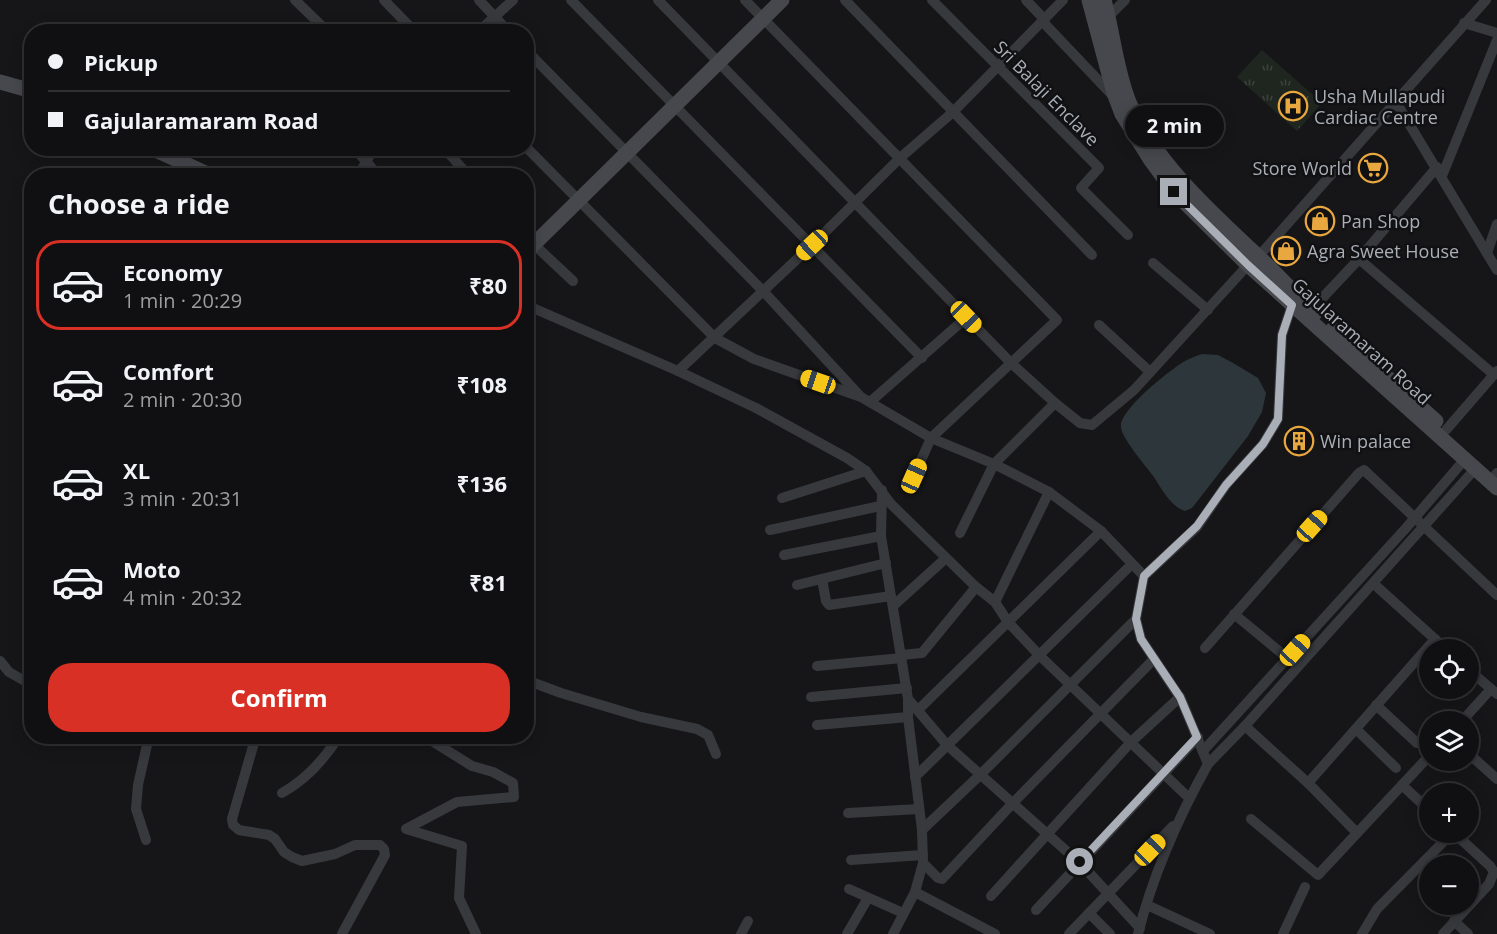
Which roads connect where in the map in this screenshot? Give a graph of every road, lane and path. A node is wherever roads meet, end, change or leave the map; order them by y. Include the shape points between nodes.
1 (295, 0) edge
2 (384, 0) edge
3 (479, 0) edge
4 (513, 0) edge
5 (571, 0) edge
6 (658, 0) edge
7 (746, 0) edge
8 (782, 0) edge
9 (845, 0) edge
10 (932, 0) edge
11 (1026, 0) edge
12 (1063, 0) edge
13 (1089, 0) edge
14 (1104, 0) edge
15 (1125, 0) edge
16 (1486, 0) edge
17 (494, 16) junction
18 (1109, 17) junction
19 (763, 18) junction
20 (1044, 21) junction
21 (1464, 23) junction
22 (320, 24) edge
23 (407, 24) edge
24 (486, 24) edge
25 (502, 24) edge
26 (1096, 26) junction
27 (1497, 33) edge
28 (1497, 40) edge
29 (534, 58) edge
30 (719, 62) junction
31 (997, 66) junction
32 (0, 82) edge
33 (24, 89) edge
34 (1117, 100) junction
35 (1396, 102) junction
36 (674, 105) junction
37 (953, 111) junction
38 (627, 152) junction
39 (534, 155) edge
40 (168, 156) edge
41 (362, 156) edge
42 (369, 156) edge
43 (451, 156) edge
44 (900, 158) junction
45 (366, 160) junction
46 (195, 168) edge
47 (362, 168) edge
48 (373, 168) edge
49 (462, 168) edge
50 (1439, 172) junction
51 (577, 200) junction
52 (855, 203) junction
53 (1497, 224) edge
54 (1128, 235) dead end
55 (534, 239) edge
56 (812, 245) junction
57 (534, 248) edge
58 (1487, 253) junction
59 (1092, 255) dead end
60 (1359, 259) junction
61 (1253, 261) junction
62 (1153, 263) dead end
63 (1497, 270) edge
64 (573, 281) dead end
65 (763, 291) junction
66 (1292, 305) junction
67 (534, 308) edge
68 (1312, 309) junction
69 (1208, 310) junction
70 (966, 317) junction
71 (1099, 325) dead end
72 (715, 338) junction
73 (922, 358) junction
74 (1011, 363) junction
75 (678, 371) junction
76 (1150, 372) junction
77 (1495, 372) edge
78 (865, 400) junction
79 (1055, 403) junction
80 (1446, 430) junction
81 (931, 438) junction
82 (994, 464) junction
83 (1470, 464) junction
84 (866, 471) junction
85 (1497, 474) edge
86 (914, 476) dead end
87 (1497, 488) edge
88 (882, 490) junction
89 (1049, 492) junction
90 (782, 498) dead end
91 (880, 506) junction
92 (1414, 518) junction
93 (1424, 526) junction
94 (770, 530) dead end
95 (1101, 531) junction
96 (960, 533) dead end
97 (881, 536) junction
98 (784, 555) dead end
99 (946, 558) junction
100 (886, 563) junction
101 (1132, 564) junction
102 (1144, 576) junction
103 (822, 579) junction
104 (1374, 584) junction
105 (796, 585) dead end
106 (976, 587) junction
107 (1497, 595) edge
108 (892, 601) junction
109 (994, 602) junction
110 (1234, 614) junction
111 (1136, 619) junction
112 (1008, 622) junction
113 (1435, 639) edge
114 (1205, 648) dead end
115 (1040, 656) junction
116 (901, 657) junction
117 (1419, 657) edge
118 (1288, 658) junction
119 (1154, 659) junction
120 (0, 661) edge
121 (817, 666) dead end
122 (1298, 667) junction
123 (1479, 679) edge
124 (24, 680) edge
125 (534, 683) edge
126 (1070, 685) junction
127 (1494, 692) edge
128 (908, 694) junction
129 (812, 697) dead end
130 (1180, 697) junction
131 (1376, 705) junction
132 (1473, 711) edge
133 (913, 713) junction
134 (1101, 713) junction
135 (817, 725) dead end
136 (1245, 726) junction
137 (1356, 729) junction
138 (1197, 737) junction
139 (1131, 742) junction
140 (1417, 743) dead end
141 (147, 744) edge
142 (254, 744) edge
143 (334, 744) edge
144 (437, 744) edge
145 (947, 745) junction
146 (1203, 751) junction
147 (716, 754) dead end
148 (1479, 763) edge
149 (1208, 764) junction
150 (1419, 767) edge
151 (1396, 768) dead end
152 (1164, 774) junction
153 (980, 776) junction
154 (915, 777) junction
155 (1497, 779) edge
156 (1308, 783) junction
157 (1402, 785) junction
158 (282, 793) dead end
159 (1189, 798) junction
160 (1419, 801) edge
161 (1012, 804) junction
162 (919, 810) junction
163 (848, 813) dead end
164 (1251, 819) dead end
165 (1177, 822) junction
166 (922, 830) junction
167 (1357, 833) junction
168 (1047, 834) junction
169 (146, 840) dead end
170 (923, 859) junction
171 (852, 860) dead end
172 (1080, 862) junction
173 (1305, 887) dead end
174 (849, 889) dead end
175 (915, 892) junction
176 (1109, 893) junction
177 (991, 896) dead end
178 (868, 898) junction
179 (1147, 905) junction
180 (1036, 910) dead end
181 (1089, 913) junction
182 (903, 914) junction
183 (748, 921) dead end
184 (1454, 921) junction
185 (1139, 931) edge
186 (342, 934) edge
187 (476, 934) edge
188 (741, 934) edge
189 (847, 934) edge
190 (893, 934) edge
191 (995, 934) edge
192 (1069, 934) edge
193 (1110, 934) edge
194 (1210, 934) edge
195 (1283, 934) edge
196 (1362, 934) edge
197 (1443, 934) edge
198 (1468, 934) edge

1 - 22 street
2 - 23 street
3 - 17 street
4 - 17 street
5 - 36 street
6 - 30 street
7 - 19 street
8 - 19 main road
9 - 37 street
10 - 31 street, Sri Balaji Enclave
11 - 20 street
12 - 20 street
13 - 26 main road, Gajularamaram Road
14 - 18 main road, Gajularamaram Road
15 - 18 street
16 - 21 street
17 - 24 street
17 - 25 street
18 - 26 street
18 - 61 main road, Gajularamaram Road via 1121,76 1142,129
19 - 30 main road
19 - 44 street
20 - 31 street
20 - 34 street
21 - 27 street
21 - 35 street
26 - 34 main road, Gajularamaram Road
28 - 50 street
29 - 38 street
30 - 36 main road
30 - 52 street
31 - 37 street
31 - 54 street, Sri Balaji Enclave via 1099,168 1081,188
32 - 33 main road
34 - 61 main road, Gajularamaram Road via 1133,132 1174,192
35 - 50 street
35 - 61 street
36 - 38 main road
36 - 56 street
37 - 44 street
37 - 59 street
38 - 51 main road
38 - 65 street
39 - 51 street
40 - 46 main road
41 - 45 street
42 - 45 street
43 - 49 street
44 - 52 street
44 - 74 street via 1057,320
45 - 47 street
45 - 48 street
50 - 58 street
50 - 60 street
51 - 55 main road
51 - 72 street
52 - 56 street
52 - 70 street
53 - 58 street
56 - 65 street
56 - 73 street
57 - 64 street
58 - 63 street
60 - 68 street
60 - 77 street
61 - 66 main road, Gajularamaram Road
61 - 68 main road, Gajularamaram Road
61 - 69 street
62 - 69 street
65 - 72 street
65 - 78 street
66 - 83 main road, Gajularamaram Road
66 - 102 street via 1282,335 1278,419 1263,444 1226,485 1197,526
67 - 75 street
68 - 80 main road, Gajularamaram Road
69 - 76 street
70 - 73 street
70 - 74 street
71 - 76 street
72 - 75 street
72 - 78 street via 754,359
73 - 78 street
74 - 79 street
74 - 81 street
75 - 84 street via 756,408
76 - 79 street via 1092,425 1080,423
77 - 80 street
78 - 81 street
79 - 82 street
80 - 85 main road, Gajularamaram Road
81 - 82 street
81 - 86 street
82 - 89 street
82 - 96 street
83 - 87 main road, Gajularamaram Road
83 - 92 street
83 - 93 street
84 - 88 street
84 - 90 street
88 - 91 street
88 - 99 street via 891,504
89 - 95 street
89 - 109 street
91 - 94 street
91 - 97 street
92 - 93 street
92 - 110 street via 1364,470
92 - 118 street
93 - 104 street
93 - 107 street
95 - 101 street
95 - 112 street
97 - 98 street
97 - 100 street
99 - 106 street
99 - 108 street
100 - 103 street
100 - 108 street
101 - 102 street
101 - 115 street
102 - 111 street
103 - 105 street
103 - 108 street via 829,604
104 - 113 street
104 - 122 street
106 - 109 street
106 - 116 street via 922,653
108 - 116 street
109 - 112 street
110 - 114 street
110 - 118 street
111 - 119 street via 1141,639
111 - 126 street
112 - 115 street
112 - 133 street
115 - 126 street
115 - 145 street
116 - 121 street
116 - 128 street
117 - 131 street
118 - 122 street
118 - 146 street
119 - 130 street
119 - 134 street
120 - 124 street via 9,672
122 - 136 street
123 - 127 street
125 - 147 street via 641,717 697,729 708,735
126 - 134 street
126 - 153 street
127 - 132 street
128 - 129 street
128 - 133 street
130 - 138 street
130 - 139 street
131 - 137 street
131 - 140 street
133 - 135 street
133 - 145 street
133 - 154 street
134 - 139 street
134 - 161 street
136 - 149 street
136 - 156 street
137 - 151 street
137 - 156 street
138 - 146 street
138 - 152 street
139 - 152 street
139 - 168 street
141 - 169 street via 136,809
142 - 186 street via 232,819 239,830 269,835 284,852 302,861 355,845 380,845 384,849 385,855
143 - 158 street via 301,782
144 - 187 street via 472,766 513,783 514,797 457,802 406,829 462,846 459,898
145 - 153 street
145 - 154 street
146 - 149 street
148 - 155 street
149 - 159 street
150 - 157 street
152 - 159 street
152 - 172 street
153 - 161 street
153 - 166 street
154 - 162 street
156 - 167 street
157 - 160 street
157 - 167 street
159 - 165 street
161 - 168 street
161 - 170 street via 942,879
162 - 163 street
162 - 166 street
164 - 167 street via 1318,875
165 - 176 street
165 - 179 street
166 - 170 street
168 - 172 street
168 - 177 street
170 - 171 street
170 - 175 street
172 - 176 street
172 - 180 street
173 - 195 street
174 - 178 street
175 - 182 street
175 - 191 street
176 - 181 street
176 - 185 street
178 - 182 street
178 - 189 street
179 - 185 street
179 - 194 street
181 - 192 street
181 - 193 street
182 - 190 street
183 - 188 street
184 - 196 street via 1489,884 1494,872 1453,832 1377,909
184 - 197 street
184 - 198 street

